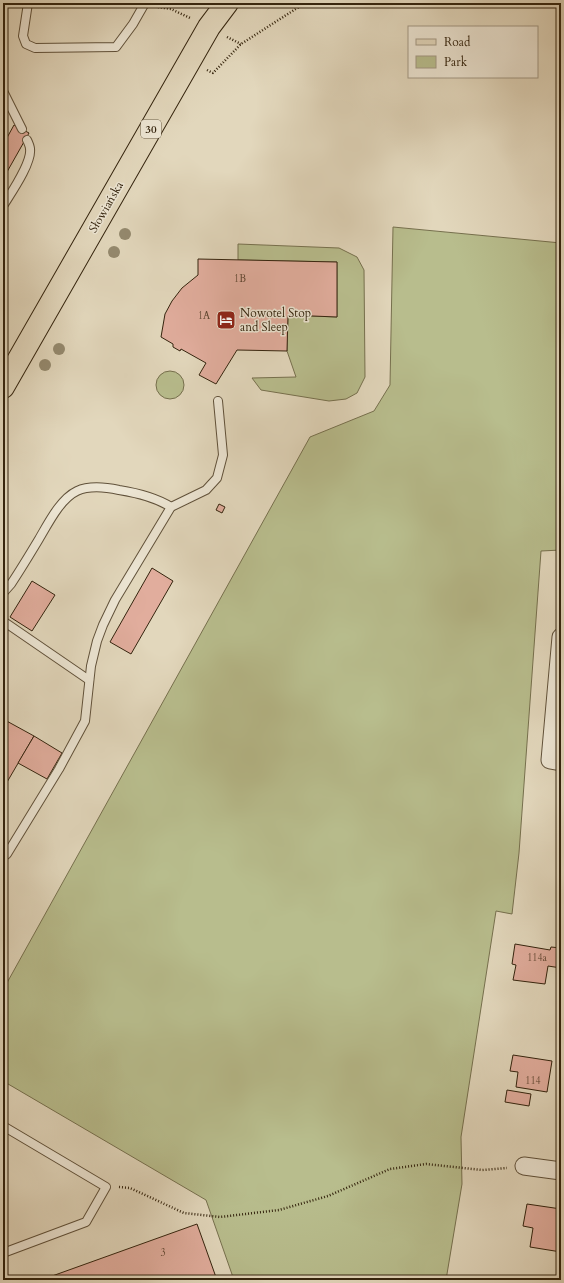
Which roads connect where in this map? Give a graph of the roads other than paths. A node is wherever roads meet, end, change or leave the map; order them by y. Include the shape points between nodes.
1 (28, 3) edge
2 (145, 3) edge
3 (218, 3) edge
4 (227, 3) edge
5 (209, 28) junction
6 (3, 91) edge
7 (22, 129) dead end
8 (27, 140) dead end
9 (3, 206) edge
10 (3, 387) edge
11 (218, 401) dead end
12 (171, 507) junction
13 (3, 593) edge
14 (3, 621) edge
15 (561, 637) edge
16 (89, 680) junction
17 (561, 762) edge
18 (3, 857) edge
19 (3, 1126) edge
20 (524, 1166) road end
21 (561, 1171) edge
22 (3, 1253) edge

1 - 2 lane via 23,36 26,44 35,48 116,47
3 - 5 main road, Słowiańska / 30
4 - 5 main road, Słowiańska / 30
5 - 10 main road, Słowiańska / 30
6 - 7 lane
8 - 9 lane via 29,158
11 - 12 lane via 223,455 217,478 206,490
12 - 13 lane via 137,493 108,488 77,491 56,511
12 - 16 lane via 115,600 103,625
14 - 16 lane
15 - 17 street via 550,760
16 - 18 lane via 85,721 60,769
19 - 22 lane via 106,1187 86,1222
20 - 21 street

